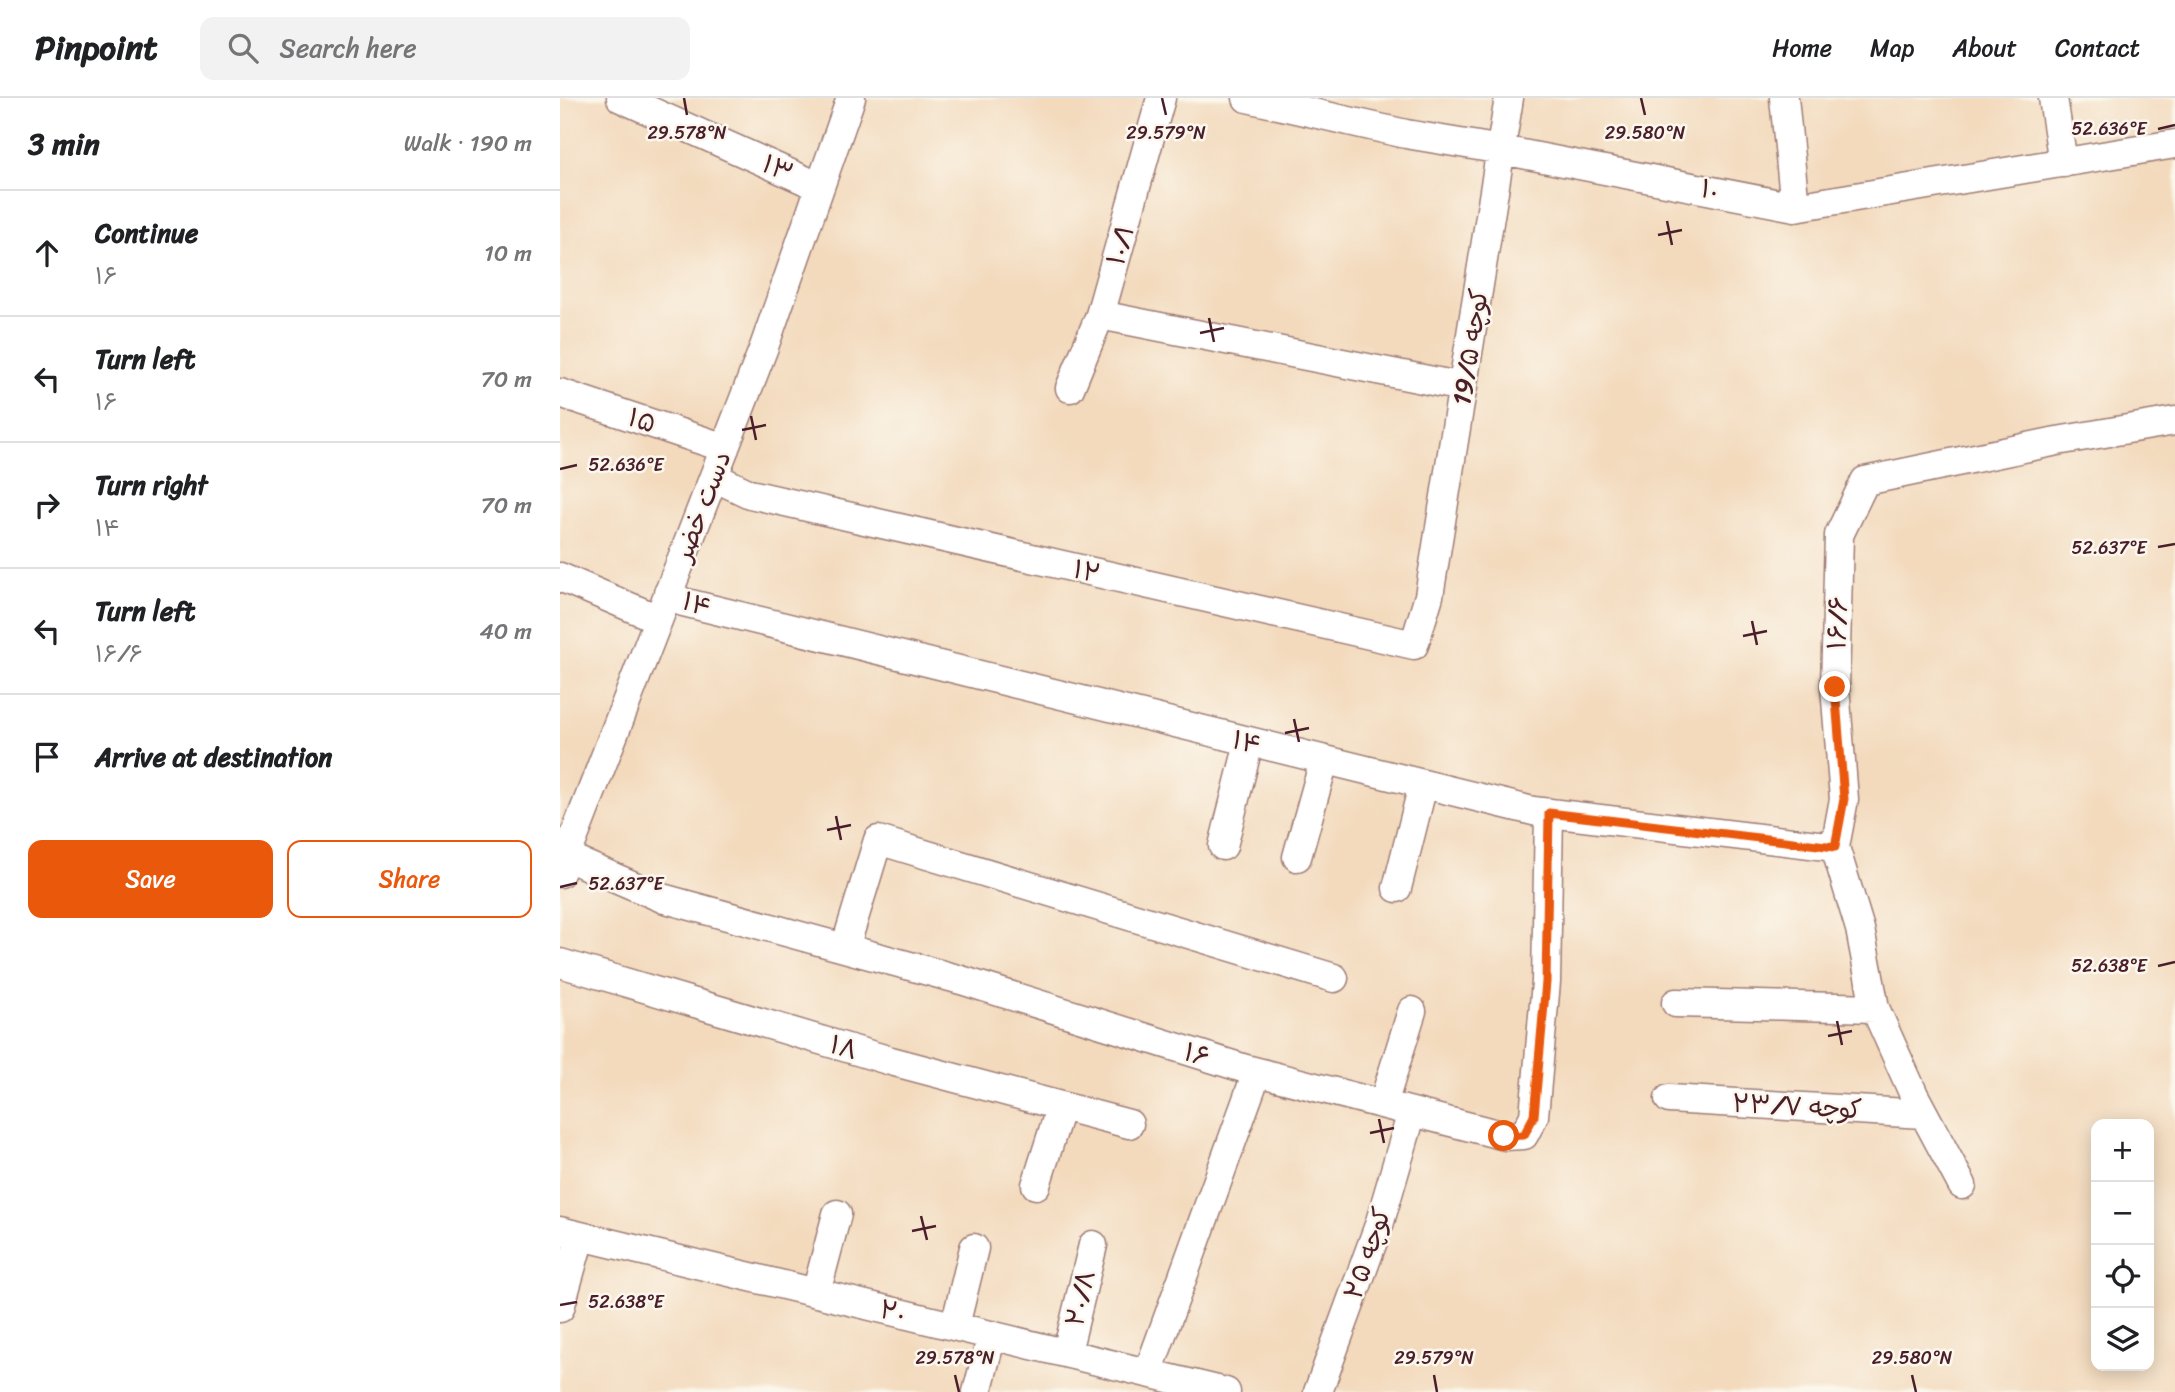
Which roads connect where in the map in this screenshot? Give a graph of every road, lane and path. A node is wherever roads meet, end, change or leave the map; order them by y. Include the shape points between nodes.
1 (621, 98) edge
2 (851, 98) edge
3 (1161, 98) edge
4 (1247, 98) edge
5 (1508, 98) edge
6 (1784, 98) edge
7 (2053, 98) edge
8 (2175, 144) edge
9 (1502, 150) junction
10 (2063, 163) junction
11 (820, 187) junction
12 (1795, 207) junction
13 (1100, 315) junction
14 (1463, 387) junction
15 (1070, 388) dead end
16 (560, 393) edge
17 (2175, 421) edge
18 (725, 448) junction
19 (713, 477) junction
20 (560, 578) edge
21 (668, 593) junction
22 (1429, 596) joint
23 (658, 620) junction
24 (1249, 743) junction
25 (1324, 761) junction
26 (1423, 785) junction
27 (1549, 813) junction
28 (1223, 846) dead end
29 (1835, 847) junction
30 (1297, 857) dead end
31 (562, 861) edge
32 (1397, 888) dead end
33 (845, 948) junction
34 (560, 963) edge
35 (1334, 978) dead end
36 (1676, 1003) dead end
37 (1875, 1007) junction
38 (1412, 1011) dead end
39 (1257, 1072) junction
40 (1670, 1099) dead end
41 (1383, 1104) junction
42 (1061, 1106) junction
43 (1412, 1112) junction
44 (1924, 1114) junction
45 (1129, 1124) dead end
46 (1037, 1185) dead end
47 (1962, 1185) dead end
48 (837, 1214) dead end
49 (570, 1234) edge
50 (1093, 1245) dead end
51 (974, 1248) dead end
52 (816, 1293) junction
53 (560, 1308) edge
54 (955, 1326) junction
55 (992, 1335) junction
56 (1067, 1352) junction
57 (1159, 1381) edge
58 (977, 1392) edge
59 (1226, 1392) edge
60 (1318, 1392) edge

1 - 11 street, ۱۳
2 - 11 street, دست خضر
3 - 13 street, ۱۰/۱
4 - 9 street, ۱۰ via 1406,134
5 - 9 street, کوچه 19/۵
6 - 12 street
7 - 10 street
8 - 10 street, ۱۰
9 - 12 street, ۱۰
9 - 14 street, کوچه 19/۵
10 - 12 street, ۱۰
11 - 18 street, دست خضر
13 - 14 street
13 - 15 street, ۱۰/۱
14 - 22 street, کوچه 19/۵
16 - 18 street, ۱۵
17 - 29 street, ۱۶/۶ via 1866,481 1839,535 1835,687 1844,799
18 - 19 street, دست خضر
19 - 21 street, دست خضر
19 - 22 street, ۱۲ via 750,495 1414,645
20 - 23 street
21 - 23 street, دست خضر
21 - 24 street, ۱۴ via 683,602
23 - 31 street, دست خضر
24 - 25 street, ۱۴
24 - 28 street
25 - 26 street, ۱۴
25 - 30 street
26 - 27 street, ۱۴
26 - 32 street
27 - 29 street, ۱۴
27 - 43 street, ۱۶ via 1546,982 1534,1116 1524,1135 1504,1136
29 - 37 street, ۱۶/۶ via 1860,929
31 - 33 street, ۱۶ via 662,898
33 - 35 street via 878,840
33 - 39 street, ۱۶
34 - 42 street, ۱۸
36 - 37 street
37 - 44 street, ۱۶/۶
38 - 41 street
39 - 41 street, ۱۶
39 - 57 street
40 - 44 street, کوچه ۲۳/۷
41 - 43 street, ۱۶
42 - 45 street, ۱۸
42 - 46 street
43 - 60 street, کوچه ۲۵ via 1378,1225
44 - 47 street, ۱۶/۶
48 - 52 street
49 - 52 street, ۲۰
49 - 53 street
50 - 56 street, ۲۰/۸
51 - 54 street
52 - 54 street, ۲۰
54 - 55 street, ۲۰
55 - 56 street, ۲۰
55 - 58 street
56 - 57 street, ۲۰
57 - 59 street, ۲۰

